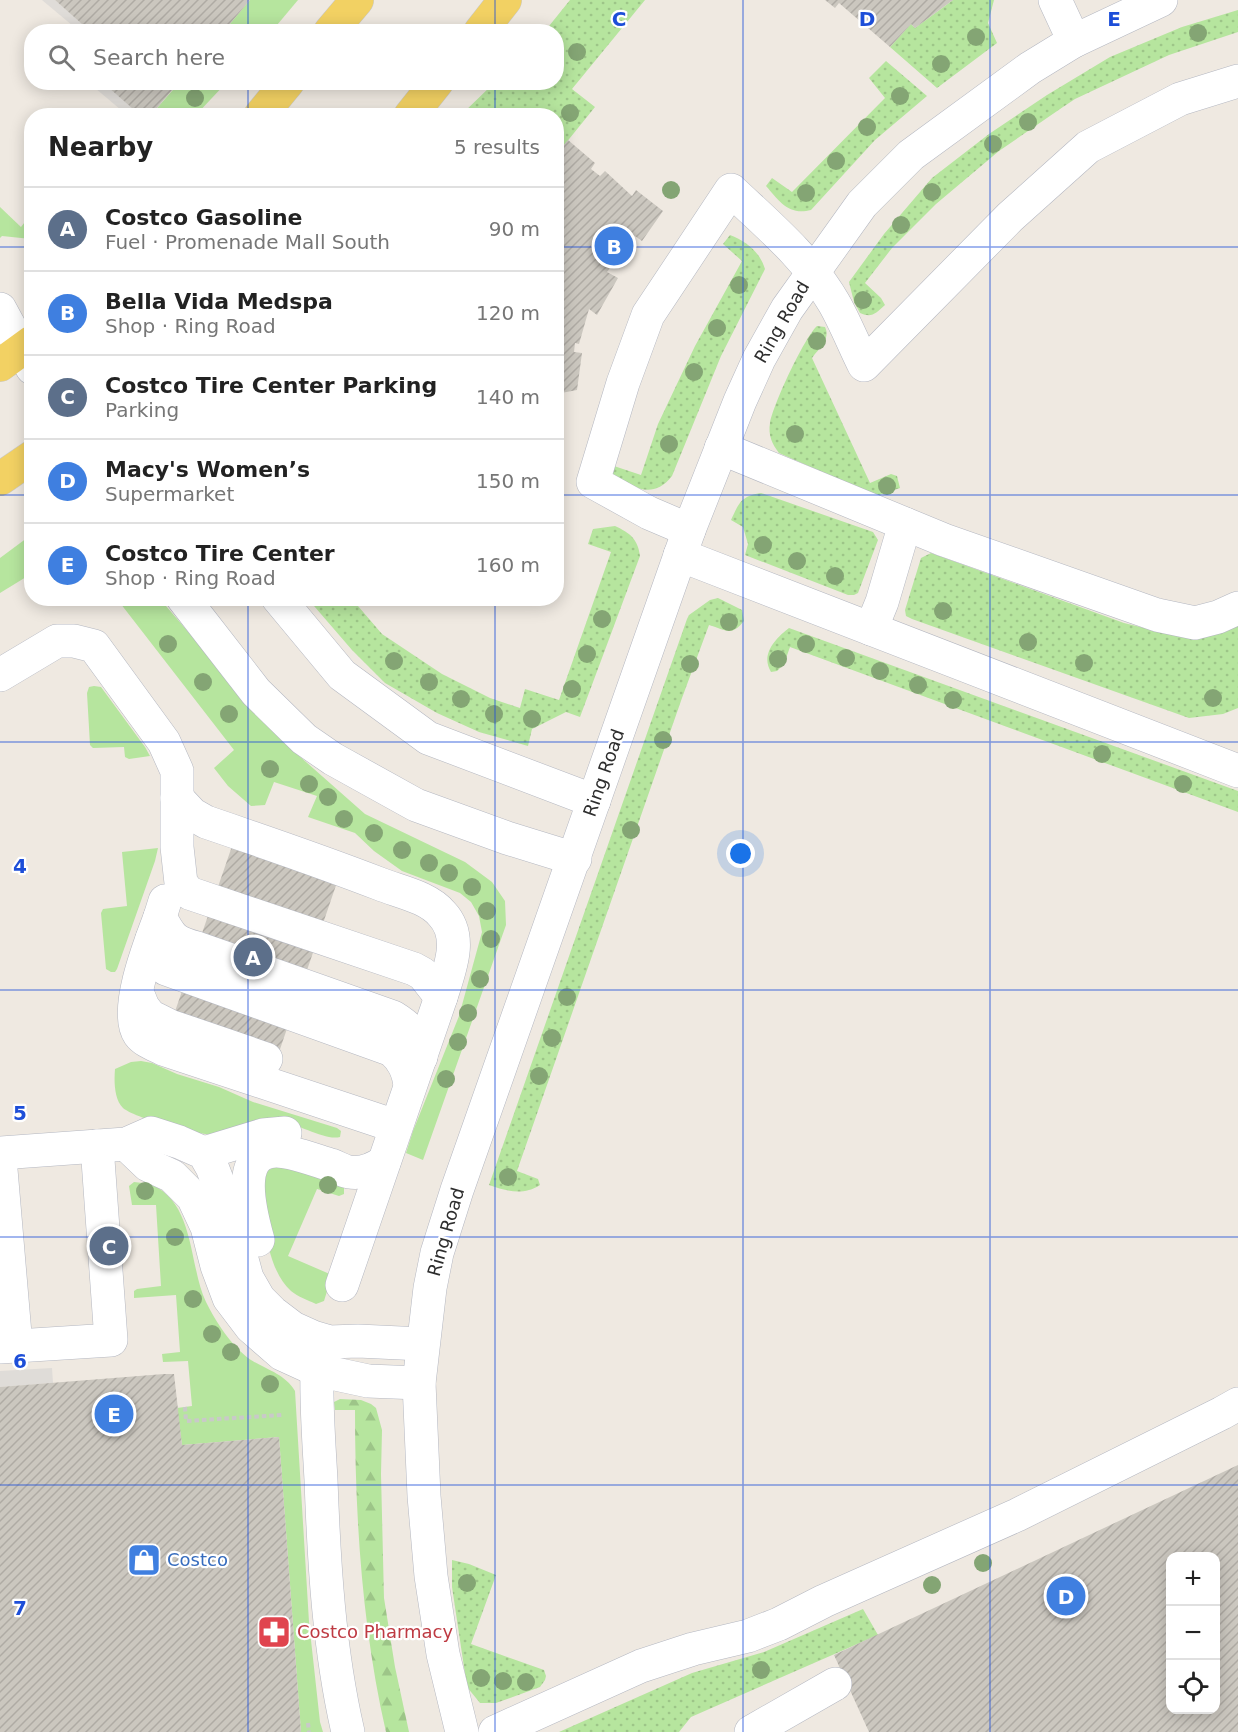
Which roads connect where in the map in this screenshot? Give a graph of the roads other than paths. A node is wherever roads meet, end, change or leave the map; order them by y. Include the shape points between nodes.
1 (357, 0) edge
2 (505, 0) edge
3 (1055, 0) edge
4 (1142, 4) edge
5 (337, 24) edge
6 (486, 24) edge
7 (1074, 41) junction
8 (1238, 81) edge
9 (281, 90) edge
10 (431, 90) edge
11 (267, 108) edge
12 (417, 108) edge
13 (812, 272) junction
14 (0, 309) edge
15 (23, 356) edge
16 (721, 448) junction
17 (24, 462) edge
18 (0, 479) edge
19 (905, 524) junction
20 (684, 543) junction
21 (189, 606) edge
22 (285, 606) edge
23 (1238, 608) edge
24 (871, 629) junction
25 (0, 675) edge
26 (1238, 771) edge
27 (177, 798) junction
28 (594, 801) junction
29 (575, 859) junction
30 (178, 862) junction
31 (156, 926) junction
32 (445, 984) junction
33 (413, 1078) junction
34 (395, 1126) junction
35 (111, 1145) junction
36 (0, 1153) edge
37 (204, 1153) junction
38 (0, 1158) edge
39 (384, 1162) junction
40 (342, 1285) dead end
41 (375, 1341) junction
42 (423, 1344) junction
43 (8, 1347) edge
44 (317, 1370) junction
45 (419, 1383) junction
46 (1238, 1404) edge
47 (835, 1684) dead end
48 (348, 1732) edge
49 (462, 1732) edge
50 (495, 1732) edge
51 (751, 1732) edge

1 - 5 main road
2 - 6 main road
3 - 7 street
4 - 7 street, Ring Road
7 - 13 street, Ring Road via 910,155 862,204
8 - 13 street via 1180,99 1088,147 1010,217 864,365 834,302
9 - 11 main road
10 - 12 main road
13 - 16 street, Ring Road via 759,359
13 - 20 street via 770,224 731,190 648,315 593,483 649,513
14 - 15 street
16 - 19 street
16 - 20 street, Ring Road
17 - 18 main road
19 - 23 street via 1157,615 1195,624
19 - 24 street
20 - 24 street
20 - 28 street, Ring Road
21 - 29 street via 256,692 304,739 333,759 416,805
22 - 28 street via 342,675 428,738
24 - 26 street
25 - 27 street via 57,641 75,640 94,646 164,742 177,771
27 - 30 street
27 - 32 street via 206,822 426,902 443,914 453,934 453,957
28 - 29 street, Ring Road
29 - 42 street, Ring Road via 437,1253
30 - 31 street
30 - 32 street via 181,883 189,893 414,969
31 - 33 street via 180,944 393,1017 413,1033
31 - 33 street via 147,967 156,987
31 - 34 street via 137,992 135,1019 139,1033 147,1041
32 - 33 street
33 - 34 street
34 - 39 street
35 - 36 street
35 - 37 street via 151,1133
35 - 43 street via 111,1340
35 - 44 street via 172,1176 193,1197 207,1227 229,1298 251,1327 282,1354
37 - 39 street via 280,1132 359,1150
37 - 41 street via 229,1211 247,1278 259,1299 293,1328 313,1337 330,1342
38 - 43 street
39 - 40 street
39 - 41 street via 361,1172 348,1172 293,1154 271,1152 255,1161 249,1171 248,1186 265,1269 274,1285 298,1307
41 - 42 street
42 - 45 street, Ring Road
44 - 45 street via 368,1381
44 - 48 street via 324,1565 339,1696
45 - 49 street, Ring Road via 431,1576 443,1654
46 - 50 street via 1017,1515 779,1624 641,1666
47 - 51 street

